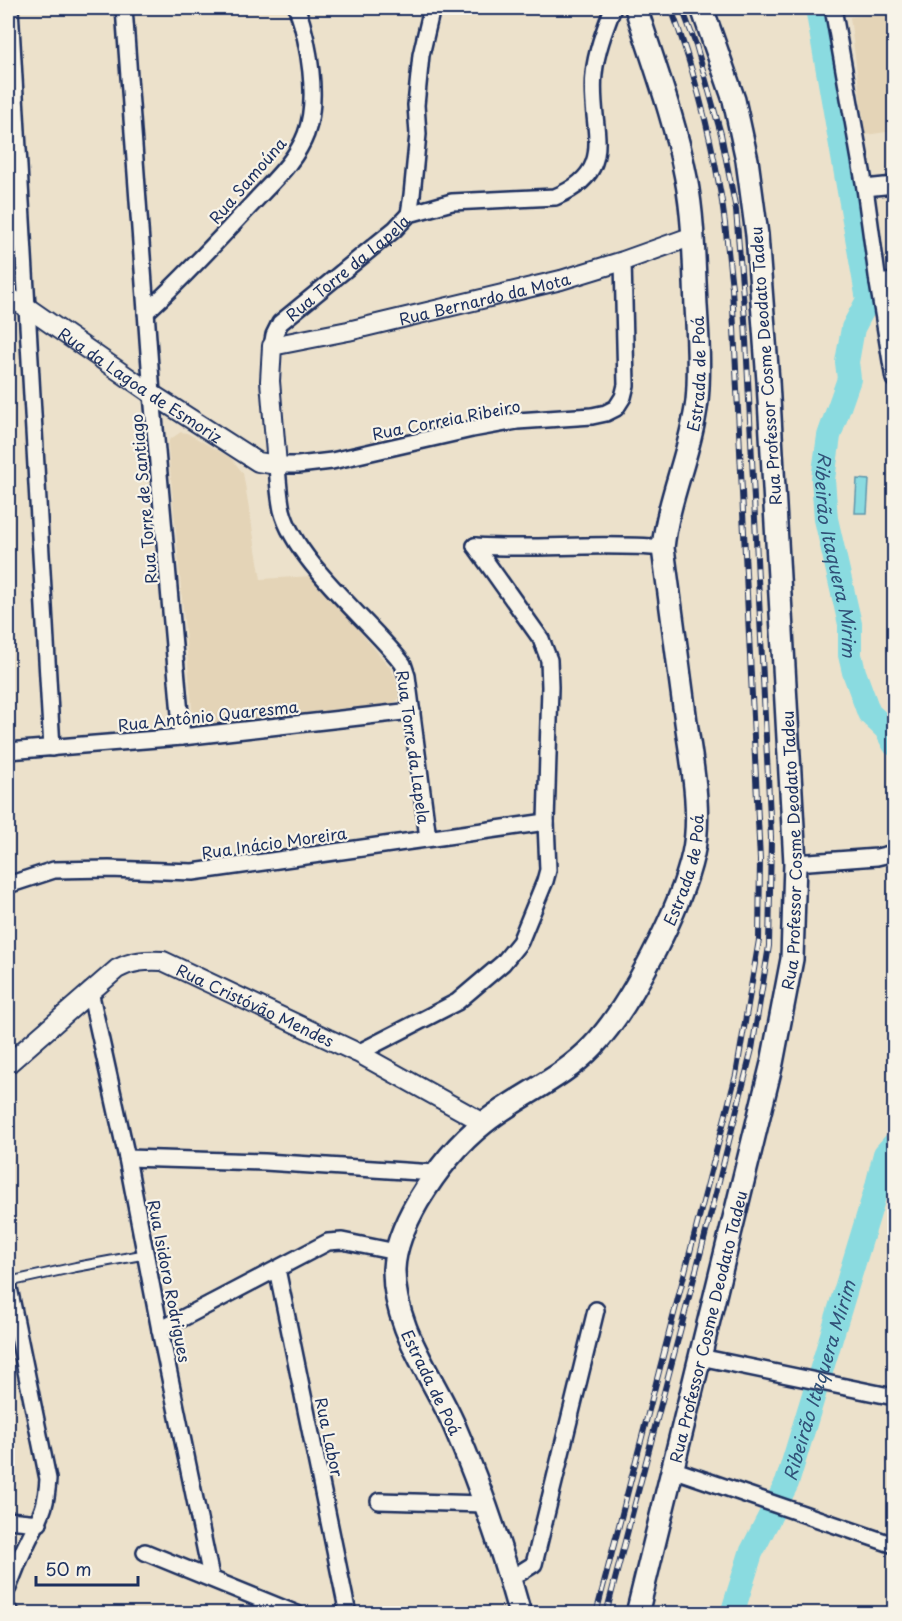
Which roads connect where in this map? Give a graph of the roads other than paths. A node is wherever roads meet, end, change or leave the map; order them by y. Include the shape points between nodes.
1 (10, 8) edge
2 (124, 8) edge
3 (297, 8) edge
4 (432, 8) edge
5 (613, 8) edge
6 (636, 8) edge
7 (702, 8) edge
8 (833, 8) edge
9 (894, 185) edge
10 (866, 188) junction
11 (409, 214) junction
12 (693, 236) junction
13 (623, 261) junction
14 (894, 281) edge
15 (878, 284) junction
16 (8, 297) edge
17 (28, 308) junction
18 (146, 312) junction
19 (272, 346) junction
20 (894, 380) edge
21 (152, 394) junction
22 (278, 465) junction
23 (663, 548) junction
24 (412, 711) junction
25 (182, 737) junction
26 (52, 748) junction
27 (8, 751) edge
28 (546, 822) junction
29 (428, 838) junction
30 (894, 853) edge
31 (795, 863) junction
32 (8, 885) edge
33 (90, 991) junction
34 (358, 1053) junction
35 (8, 1064) edge
36 (484, 1123) junction
37 (128, 1158) junction
38 (435, 1173) junction
39 (396, 1252) junction
40 (147, 1254) junction
41 (278, 1269) junction
42 (8, 1283) edge
43 (596, 1310) dead end
44 (160, 1330) junction
45 (700, 1357) junction
46 (894, 1397) edge
47 (672, 1469) junction
48 (379, 1501) dead end
49 (484, 1504) junction
50 (8, 1520) edge
51 (39, 1523) junction
52 (894, 1545) edge
53 (145, 1552) dead end
54 (211, 1577) junction
55 (510, 1579) junction
56 (8, 1588) edge
57 (8, 1611) edge
58 (12, 1614) edge
59 (297, 1614) edge
60 (348, 1614) edge
61 (520, 1614) edge
62 (637, 1614) edge

1 - 17 street
2 - 18 street, Rua Torre de Santiago
3 - 18 street, Rua Samoúna via 312,93 302,143 285,168
4 - 11 street, Rua Torre da Lapela via 421,55
5 - 11 street via 594,72 597,158 582,182 555,197 452,202
6 - 12 main road, Estrada de Poá via 679,146
7 - 31 main road, Rua Professor Cosme Deodato Tadeu via 734,100 757,235
8 - 10 street
9 - 10 street
10 - 15 street
11 - 19 street, Rua Torre da Lapela via 280,323
12 - 13 street, Rua Bernardo da Mota
12 - 23 main road, Estrada de Poá via 697,401 688,449 665,526
13 - 19 street, Rua Bernardo da Mota via 561,280
13 - 22 street, Rua Correia Ribeiro via 626,385 616,408 592,416 471,429 332,461
14 - 15 street
15 - 20 street
16 - 17 street, Rua da Lagoa de Esmoriz
17 - 21 street, Rua da Lagoa de Esmoriz
17 - 26 street
18 - 21 street, Rua Torre de Santiago
19 - 22 street, Rua Torre da Lapela via 270,381
21 - 22 street, Rua da Lagoa de Esmoriz via 258,462
21 - 25 street, Rua Torre de Santiago
22 - 24 street, Rua Torre da Lapela via 282,512 293,536 404,664
23 - 28 street via 475,546 541,639 549,660
23 - 36 main road, Estrada de Poá via 691,759 696,825 693,854 663,931 609,1027 569,1068
24 - 25 street, Rua Antônio Quaresma
24 - 29 street, Rua Torre da Lapela
25 - 26 street, Rua Antônio Quaresma
26 - 27 street, Rua Antônio Quaresma
28 - 29 street, Rua Inácio Moreira
28 - 34 street via 545,881 519,942 503,963 457,1002
29 - 32 street, Rua Inácio Moreira via 194,872 54,870
30 - 31 street
31 - 45 main road, Rua Professor Cosme Deodato Tadeu via 792,959 786,996
33 - 34 street, Rua Cristóvão Mendes via 128,963 163,961
33 - 35 street, Rua Cristóvão Mendes
33 - 37 street, Rua Isidoro Rodrigues
34 - 36 street, Rua Cristóvão Mendes
36 - 38 main road, Estrada de Poá
37 - 38 street
37 - 40 street, Rua Isidoro Rodrigues
38 - 39 main road, Estrada de Poá via 411,1214
39 - 41 street via 342,1241 328,1242
39 - 49 main road, Estrada de Poá via 396,1299 406,1331 453,1423
40 - 42 lane
40 - 44 street, Rua Isidoro Rodrigues
41 - 44 street
41 - 60 street, Rua Labor
42 - 51 street via 48,1479 47,1501
43 - 55 street via 534,1564
44 - 54 street, Rua Isidoro Rodrigues
45 - 46 street
45 - 47 main road, Rua Professor Cosme Deodato Tadeu
47 - 52 street
47 - 62 main road, Rua Professor Cosme Deodato Tadeu
48 - 49 street
49 - 55 main road, Estrada de Poá
50 - 51 street
51 - 56 street
53 - 54 street
54 - 59 street
55 - 61 main road, Estrada de Poá
57 - 58 street

